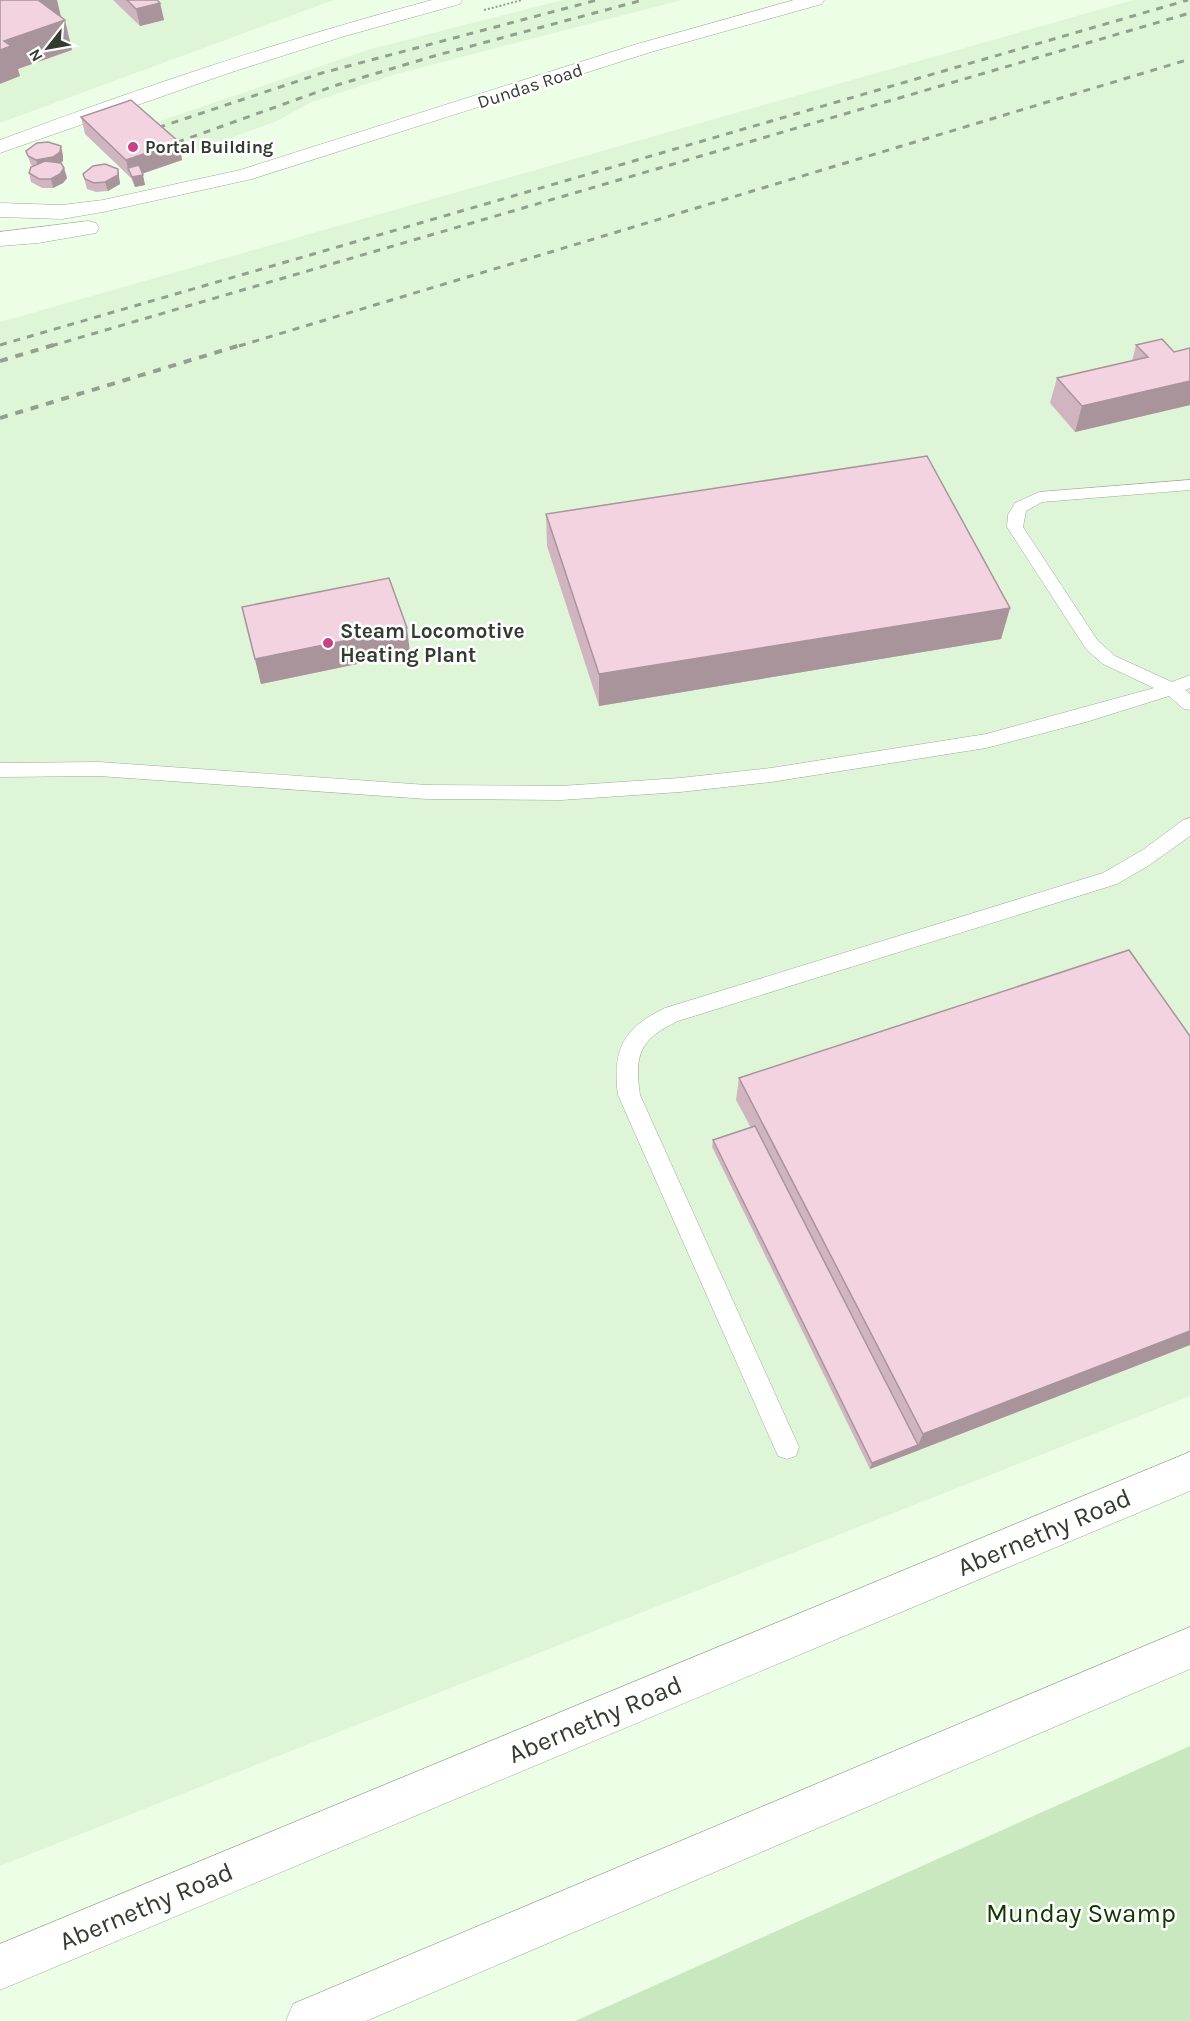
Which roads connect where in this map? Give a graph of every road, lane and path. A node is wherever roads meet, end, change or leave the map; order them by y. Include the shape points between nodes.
1 (453, 0) edge
2 (815, 0) edge
3 (370, 4) dead end
4 (331, 27) junction
5 (0, 130) edge
6 (0, 147) edge
7 (245, 175) junction
8 (0, 210) edge
9 (0, 239) edge
10 (1190, 485) edge
11 (1190, 681) edge
12 (1172, 689) junction
13 (1190, 704) edge
14 (0, 770) edge
15 (1190, 825) edge
16 (788, 1447) dead end
17 (1190, 1471) edge
18 (1190, 1648) edge
19 (0, 1967) edge
20 (310, 2021) edge

1 - 4 main road
2 - 7 main road, Dundas Road via 644,48
3 - 4 main road
4 - 5 main road via 180,66
4 - 6 main road
7 - 8 main road, Dundas Road via 62,212
7 - 9 main road, Dundas Road via 181,203 118,221
10 - 12 lane via 1039,497 1023,504 1016,513 1015,527 1092,645 1109,660
11 - 12 lane
12 - 13 lane
12 - 14 lane via 986,741 771,776 668,786 561,793 427,792 99,769
15 - 16 lane via 1160,849 1110,879 672,1014 651,1023 637,1037 624,1073 628,1095
17 - 19 main road, Abernethy Road
18 - 20 main road

